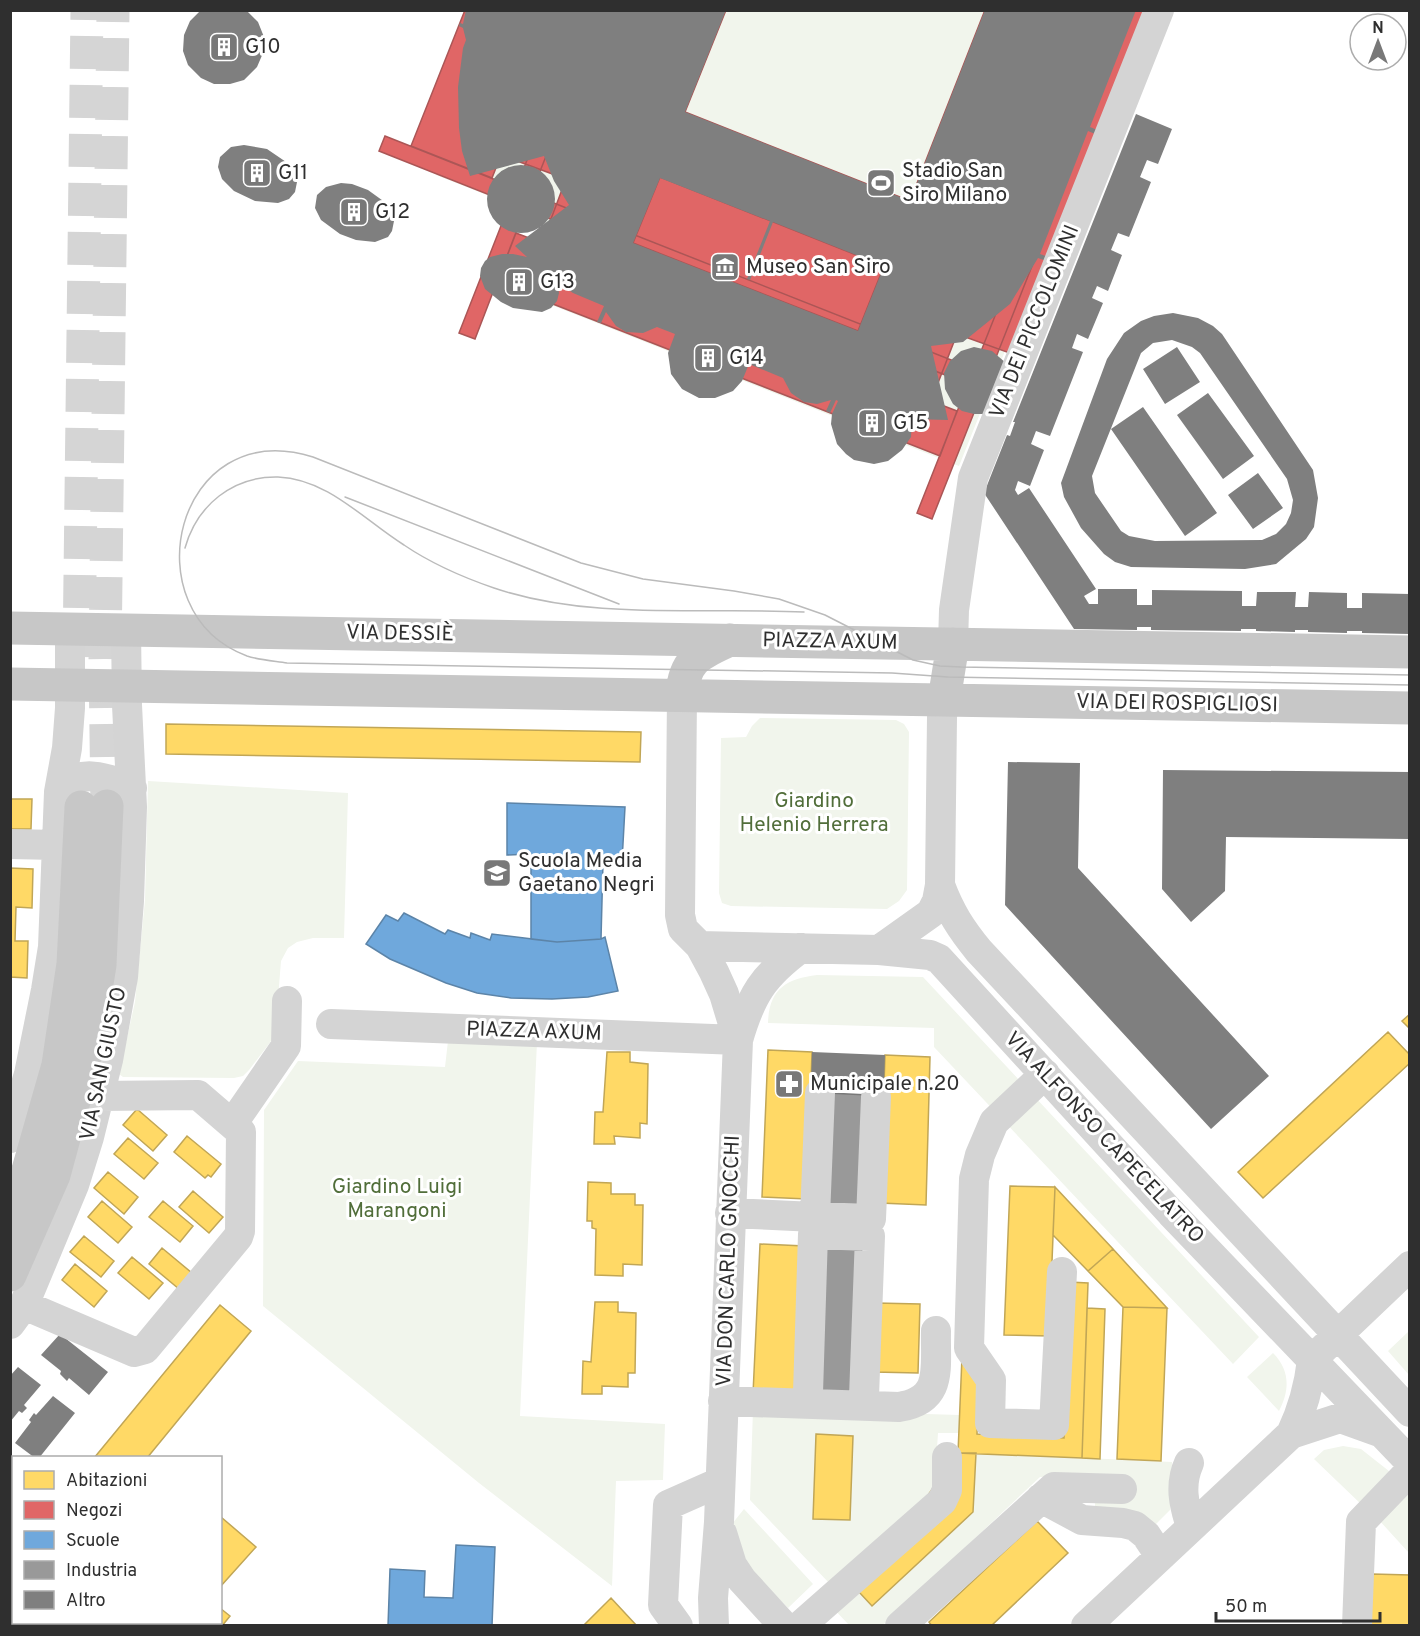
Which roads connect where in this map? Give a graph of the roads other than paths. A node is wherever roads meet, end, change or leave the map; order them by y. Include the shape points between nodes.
1 (1159, 10) edge
2 (10, 628) edge
3 (70, 629) junction
4 (126, 630) junction
5 (730, 640) junction
6 (953, 644) junction
7 (1410, 652) edge
8 (10, 684) edge
9 (70, 685) junction
10 (127, 686) junction
11 (682, 695) junction
12 (944, 700) junction
13 (1410, 708) edge
14 (95, 798) junction
15 (10, 844) edge
16 (57, 845) junction
17 (940, 885) junction
18 (700, 946) junction
19 (801, 948) junction
20 (879, 950) junction
21 (287, 1001) dead end
22 (331, 1024) dead end
23 (738, 1040) junction
24 (1045, 1074) junction
25 (820, 1093) dead end
26 (99, 1096) junction
27 (876, 1097) dead end
28 (232, 1123) junction
29 (10, 1138) edge
30 (1199, 1186) junction
31 (1172, 1213) junction
32 (10, 1216) edge
33 (730, 1222) junction
34 (814, 1226) junction
35 (1410, 1266) edge
36 (1062, 1272) dead end
37 (10, 1275) edge
38 (17, 1314) edge
39 (936, 1331) dead end
40 (1336, 1335) junction
41 (1312, 1360) junction
42 (808, 1393) dead end
43 (864, 1397) dead end
44 (723, 1401) junction
45 (1410, 1412) edge
46 (1384, 1433) junction
47 (1291, 1434) junction
48 (947, 1456) dead end
49 (1410, 1462) edge
50 (1189, 1463) dead end
51 (1410, 1471) edge
52 (720, 1482) junction
53 (1122, 1489) dead end
54 (1041, 1498) junction
55 (719, 1522) junction
56 (1191, 1527) junction
57 (1160, 1556) junction
58 (678, 1626) edge
59 (714, 1626) edge
60 (784, 1626) edge
61 (800, 1626) edge
62 (900, 1626) edge
63 (1086, 1626) edge
64 (1357, 1626) edge

1 - 6 street, VIA DEI PICCOLOMINI via 973,478 954,610
2 - 3 main road, VIA DESSIÈ
3 - 4 main road, VIA DESSIÈ
3 - 9 street, VIA SAN GIUSTO
4 - 5 main road, VIA DESSIÈ
4 - 10 street, VIA SAN GIUSTO
5 - 6 main road, PIAZZA AXUM
5 - 11 main road, PIAZZA AXUM via 699,654 683,677
6 - 7 main road
6 - 12 main road
8 - 9 main road
9 - 10 main road
9 - 14 street, VIA SAN GIUSTO via 67,748
10 - 11 main road
10 - 14 street, VIA SAN GIUSTO
11 - 12 main road
11 - 18 street, PIAZZA AXUM via 680,915 683,929
12 - 13 main road, VIA DEI ROSPIGLIOSI
12 - 17 street
14 - 16 street, VIA SAN GIUSTO
14 - 26 street, VIA SAN GIUSTO via 129,901 123,977
14 - 32 main road, VIA SAN GIUSTO via 58,1065 28,1170
14 - 37 main road, VIA SAN GIUSTO via 100,965 83,1068 54,1175
15 - 16 street
16 - 29 street, VIA SAN GIUSTO via 54,928 46,990 29,1074
17 - 20 street via 931,913
17 - 30 street, VIA ALFONSO CAPECELATRO via 955,919 979,951
18 - 19 street
18 - 23 street, PIAZZA AXUM via 724,994
19 - 20 street
19 - 23 street via 765,979 747,1011
20 - 24 street, VIA ALFONSO CAPECELATRO via 939,959
21 - 28 street via 286,1047
22 - 23 street, PIAZZA AXUM
23 - 33 street, VIA DON CARLO GNOCCHI
24 - 31 street, VIA ALFONSO CAPECELATRO
24 - 36 street via 994,1122 974,1179 969,1348 991,1380 990,1423 1054,1425
25 - 34 street
26 - 28 street via 198,1095
26 - 38 street, VIA SAN GIUSTO via 74,1185
27 - 34 street via 871,1220
28 - 38 street via 241,1132 238,1237 145,1349 134,1352
30 - 31 street
30 - 40 street, VIA ALFONSO CAPECELATRO
31 - 41 street, VIA ALFONSO CAPECELATRO
33 - 34 street
33 - 44 street, VIA DON CARLO GNOCCHI
34 - 42 street
34 - 43 street via 870,1236
35 - 40 street
39 - 44 street via 934,1386 913,1404 898,1407
40 - 41 street
40 - 45 street, VIA ALFONSO CAPECELATRO
41 - 46 street, VIA ALFONSO CAPECELATRO
41 - 47 street via 1309,1390
44 - 52 street, VIA DON CARLO GNOCCHI
46 - 47 street via 1340,1418
46 - 49 street, VIA ALFONSO CAPECELATRO
47 - 56 street
48 - 61 street via 947,1490 942,1501
50 - 56 street via 1182,1490
51 - 64 street via 1361,1522
52 - 55 street, VIA DON CARLO GNOCCHI
52 - 58 street via 668,1505 663,1605
53 - 54 street via 1054,1487
54 - 57 street via 1082,1520 1135,1526
54 - 62 street
55 - 59 street, VIA DON CARLO GNOCCHI
55 - 60 street, VIA DON CARLO GNOCCHI via 732,1565
56 - 57 street
57 - 63 street

